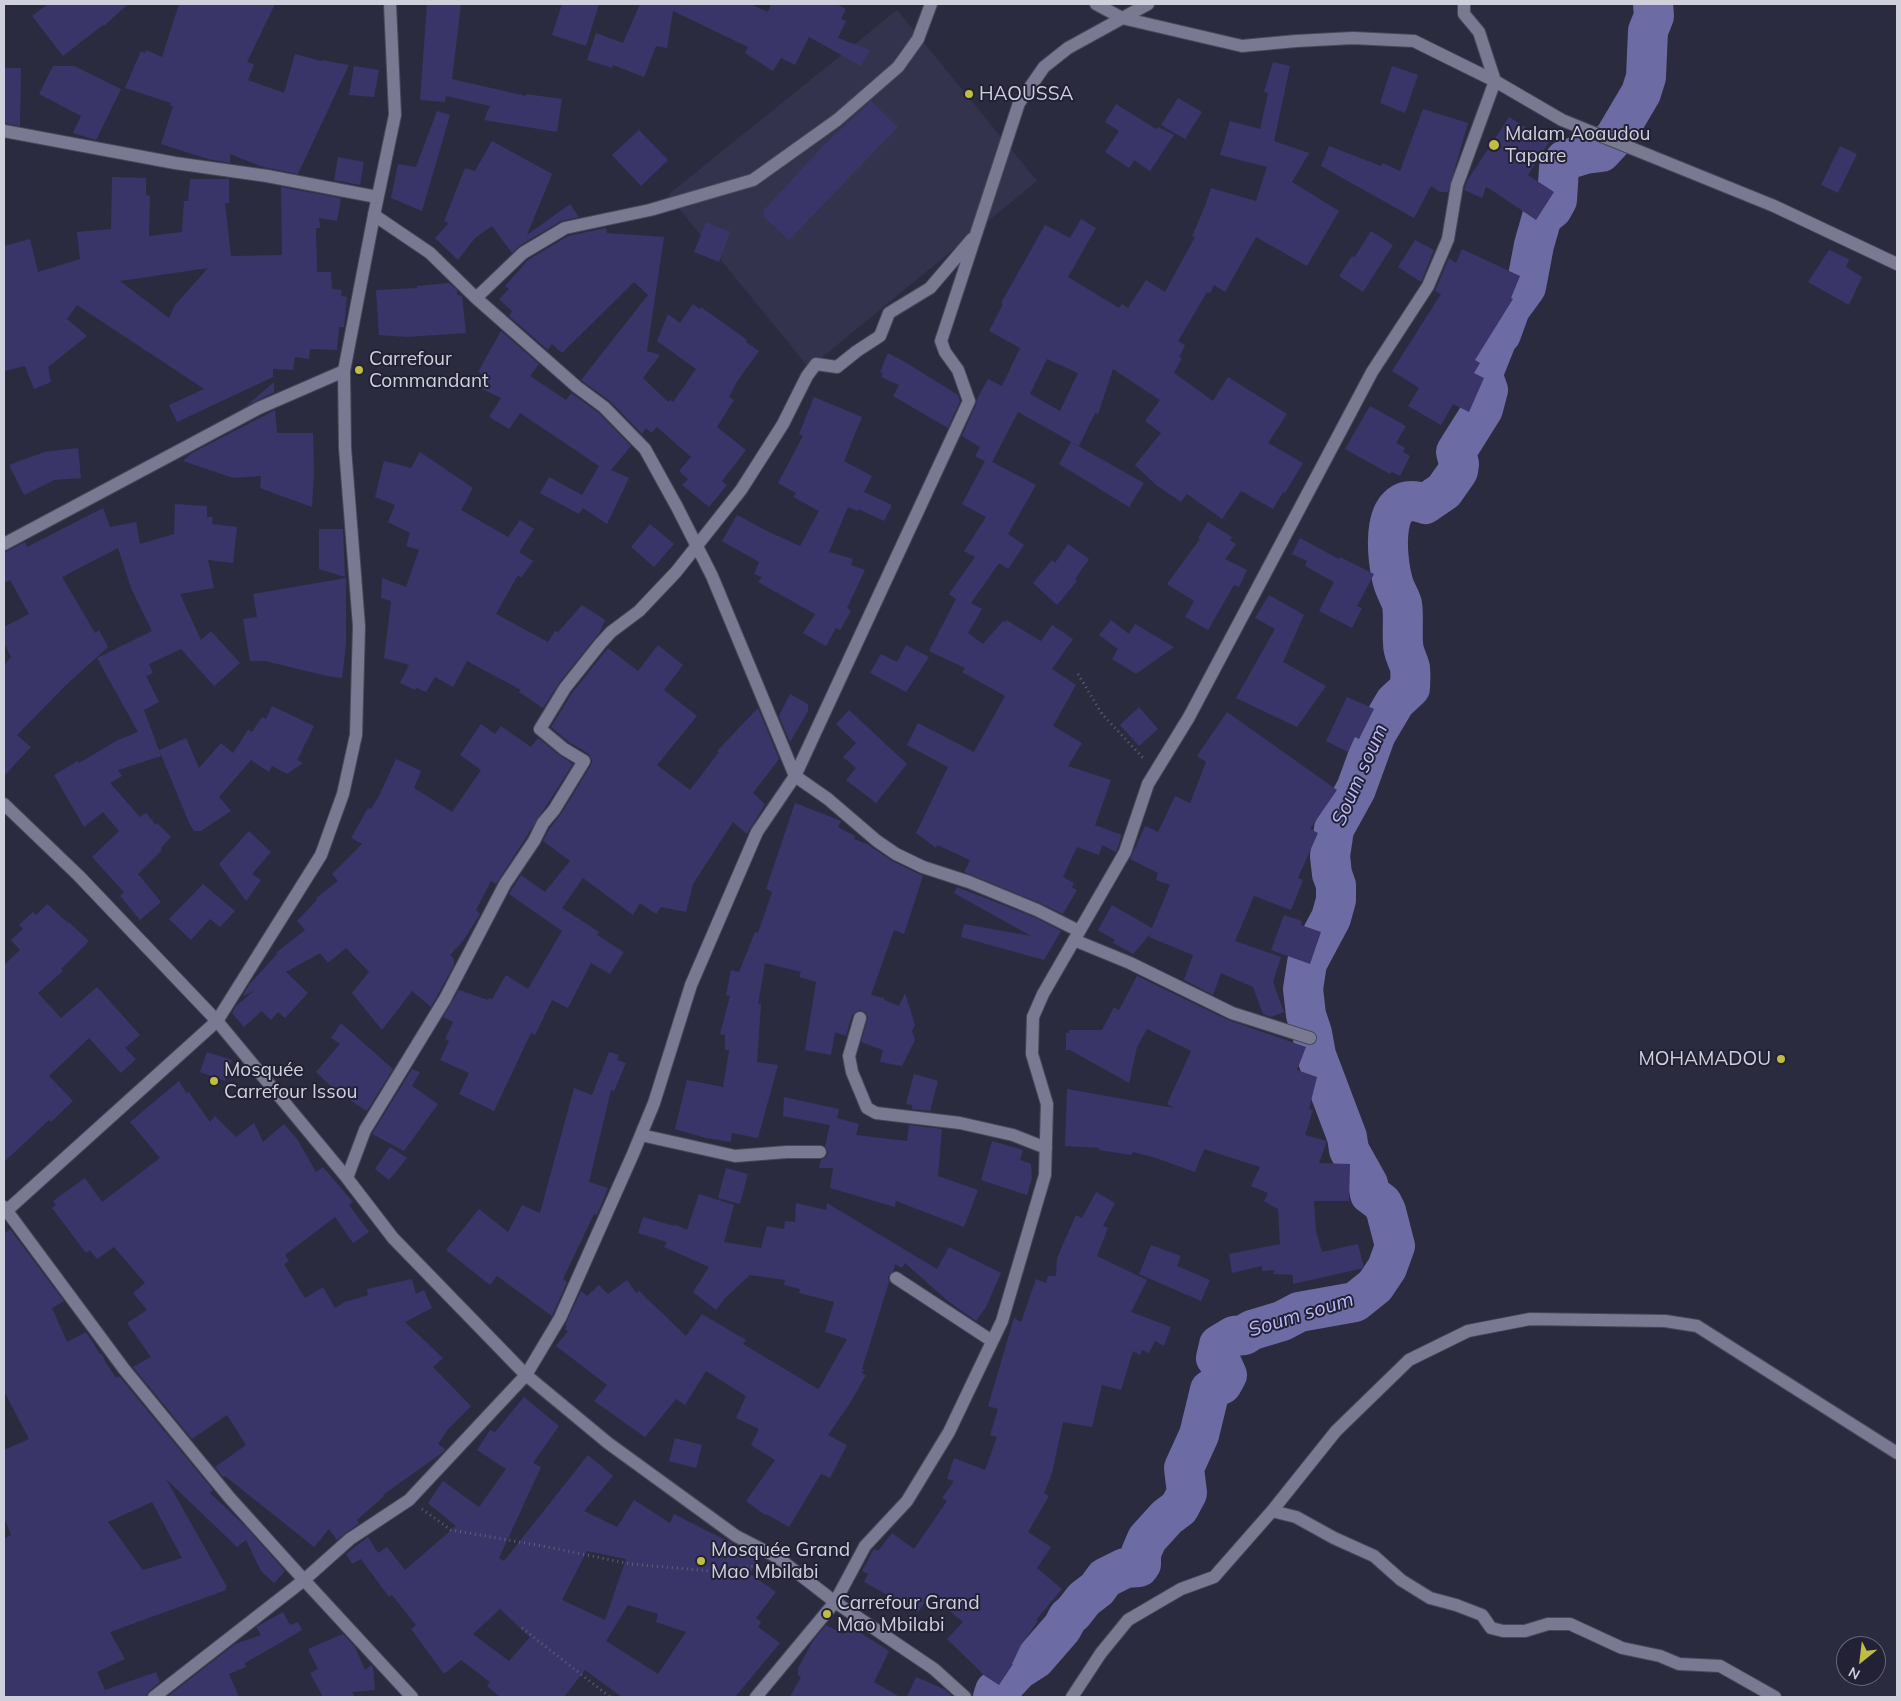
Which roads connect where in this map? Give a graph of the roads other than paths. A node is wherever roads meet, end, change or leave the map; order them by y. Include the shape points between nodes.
1 (390, 4) edge
2 (931, 4) edge
3 (1096, 4) edge
4 (1148, 4) edge
5 (1464, 4) edge
6 (1122, 18) junction
7 (1496, 81) junction
8 (4, 131) edge
9 (377, 197) junction
10 (374, 215) junction
11 (977, 233) junction
12 (1897, 264) edge
13 (476, 298) junction
14 (344, 371) junction
15 (4, 544) edge
16 (696, 545) junction
17 (795, 776) junction
18 (4, 804) edge
19 (1077, 935) junction
20 (860, 1018) dead end
21 (217, 1021) junction
22 (1310, 1038) dead end
23 (641, 1135) junction
24 (1046, 1148) junction
25 (820, 1152) dead end
26 (347, 1178) junction
27 (5, 1210) edge
28 (896, 1278) dead end
29 (992, 1341) junction
30 (526, 1375) junction
31 (1897, 1453) edge
32 (1272, 1511) junction
33 (304, 1580) junction
34 (835, 1602) junction
35 (154, 1697) edge
36 (412, 1697) edge
37 (756, 1697) edge
38 (965, 1697) edge
39 (1072, 1697) edge
40 (1775, 1697) edge

1 - 9 street via 395,115
2 - 13 street via 918,39 898,67 837,120 752,180 650,210 565,228 523,253
3 - 6 street
4 - 6 street
5 - 7 street via 1464,14 1479,32
6 - 7 street via 1242,46 1353,38 1414,41
6 - 11 street via 1068,48 1044,67 1019,103
7 - 12 street via 1562,120 1774,206
7 - 19 street via 1457,185 1448,239 1428,286 1372,372 1189,717 1155,771 1125,852
8 - 9 street
9 - 10 street
10 - 13 street via 430,253
10 - 14 street
11 - 16 street via 930,288 889,314 880,336 837,367 816,364 741,490
11 - 17 street via 941,341 958,370 969,401
13 - 16 street via 604,407 645,449
14 - 15 street via 259,408
14 - 21 street via 344,448 359,626 356,734 343,794 321,856
16 - 17 street
16 - 26 street via 639,612 600,644 565,688 540,729 584,762 505,884 444,999 365,1130
17 - 19 street via 896,854 923,868 969,882 1037,910
17 - 23 street via 757,832 695,976
18 - 21 street via 79,876
19 - 22 street via 1232,1013
19 - 24 street via 1033,1018 1032,1054 1047,1104
20 - 24 street via 849,1056 852,1072 868,1108 876,1113 960,1123 1013,1135
21 - 26 street
21 - 27 street
23 - 25 street via 735,1156
23 - 30 street via 560,1318
24 - 29 street via 1045,1175 1002,1321
26 - 30 street via 393,1238
27 - 33 street via 124,1369 229,1497
28 - 29 street
29 - 34 street via 949,1432 907,1501 865,1546
30 - 33 street via 409,1500 350,1539
30 - 34 street via 608,1443 728,1530 777,1557
31 - 32 street via 1697,1326 1665,1321 1530,1319 1468,1331 1409,1360 1336,1431
32 - 39 street via 1214,1577 1181,1589 1128,1620
32 - 40 street via 1296,1517 1374,1556 1401,1580 1430,1598 1482,1615 1491,1628 1518,1631 1548,1624 1570,1624 1622,1648 1660,1656 1679,1664 1720,1666
33 - 35 street
33 - 36 street
34 - 37 street
34 - 38 street via 934,1669

